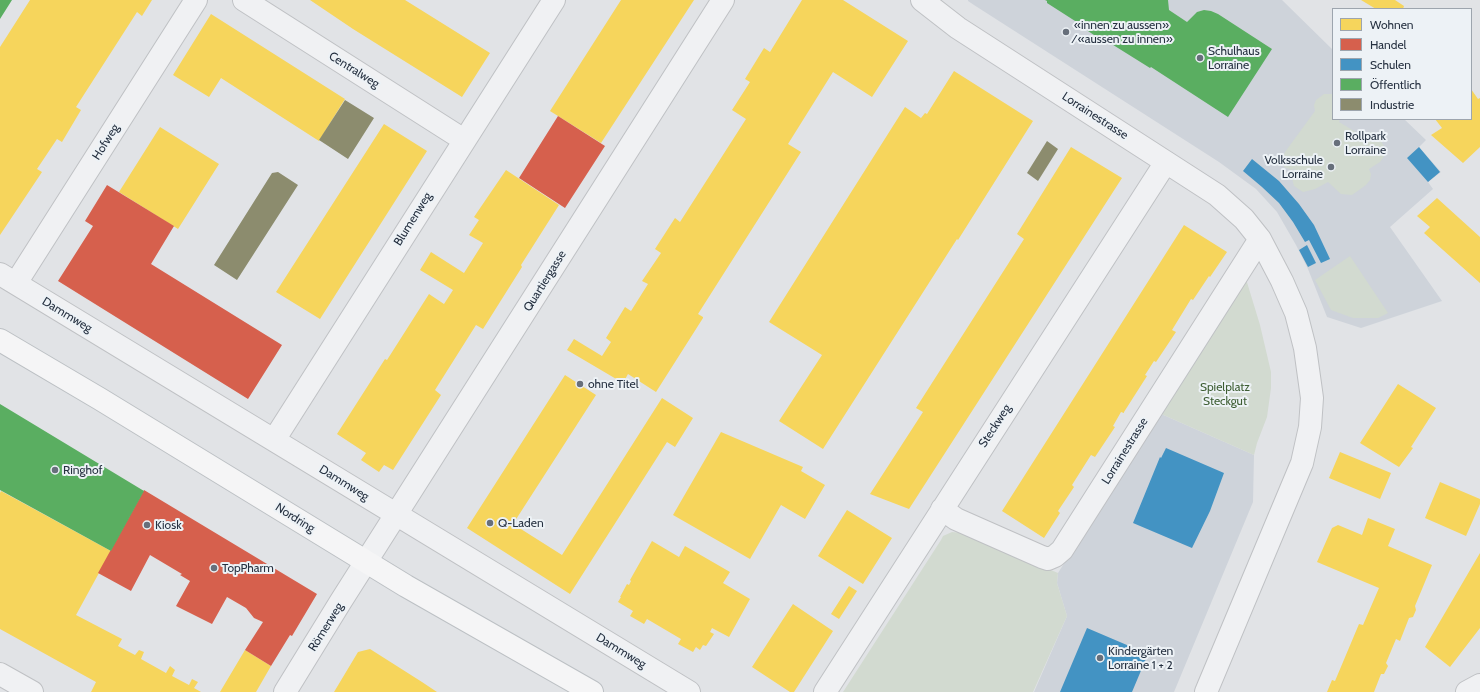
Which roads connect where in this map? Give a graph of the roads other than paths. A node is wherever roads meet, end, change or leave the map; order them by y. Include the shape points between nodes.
1 (196, 0) edge
2 (244, 0) edge
3 (554, 0) edge
4 (723, 0) edge
5 (922, 0) edge
6 (464, 140) junction
7 (1166, 162) junction
8 (1260, 239) junction
9 (8, 279) edge
10 (0, 340) edge
11 (274, 440) junction
12 (942, 510) junction
13 (396, 515) junction
14 (367, 562) junction
15 (0, 674) edge
16 (1480, 685) edge
17 (32, 692) edge
18 (285, 692) edge
19 (592, 692) edge
20 (688, 692) edge
21 (825, 692) edge
22 (1206, 692) edge
23 (1467, 692) edge

1 - 9 street, Hofweg
2 - 6 street, Centralweg
3 - 6 street, Blumenweg
4 - 13 street, Quartiergasse
5 - 7 street, Lorrainestrasse via 958,28
6 - 11 street, Blumenweg
7 - 8 street, Lorrainestrasse via 1217,195 1244,219
7 - 12 street, Steckweg
8 - 12 street, Lorrainestrasse via 1062,550 1055,556 1042,558 956,519
8 - 22 street, Lorrainestrasse via 1282,281 1302,332 1312,398 1310,427 1299,471
9 - 11 street, Dammweg
10 - 14 main road, Nordring
11 - 13 street, Dammweg
12 - 21 street, Steckweg
13 - 14 street, Quartiergasse
13 - 20 street, Dammweg
14 - 18 street, Römerweg
14 - 19 main road, Nordring
15 - 17 street
16 - 23 street

